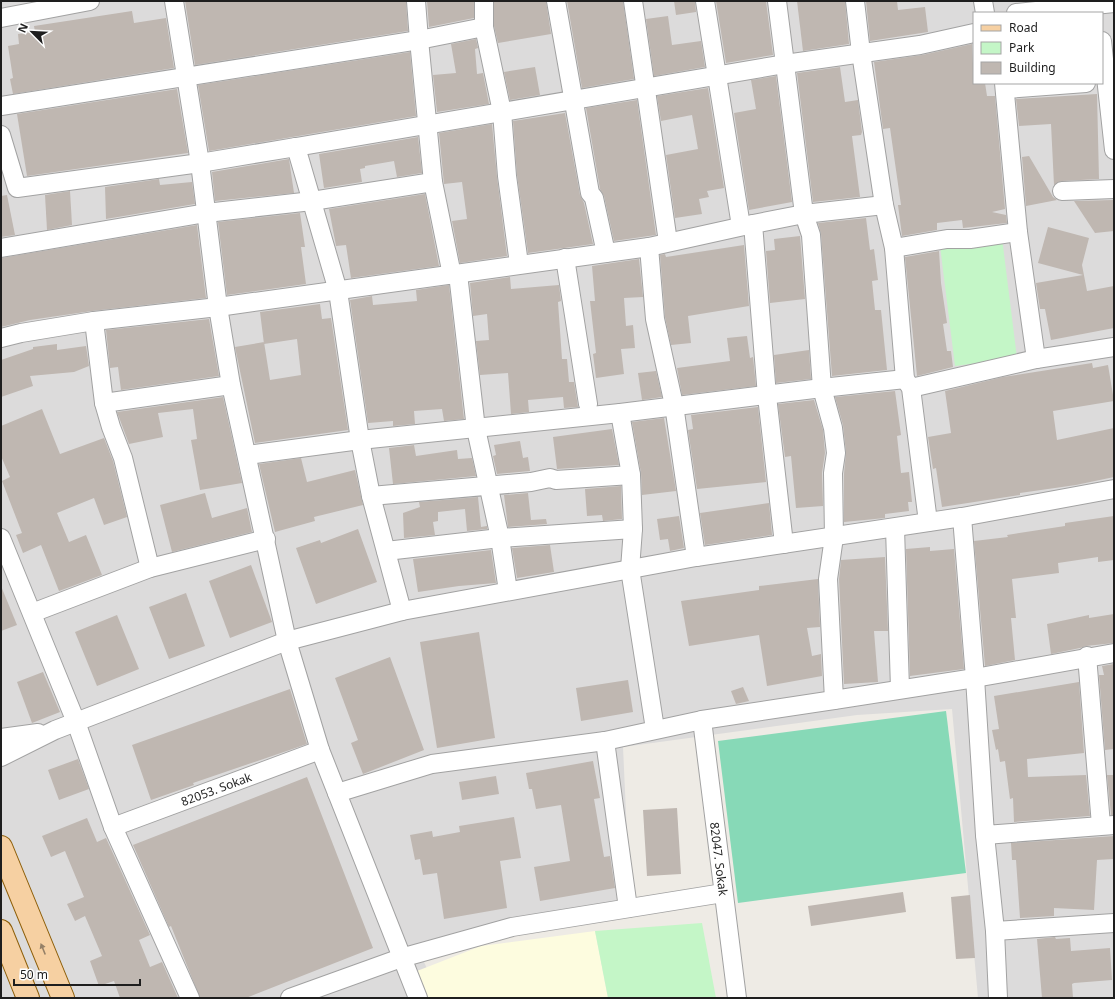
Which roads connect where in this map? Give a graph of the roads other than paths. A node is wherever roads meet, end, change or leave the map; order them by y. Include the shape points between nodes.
1 (90, 1) edge
2 (174, 1) edge
3 (416, 1) edge
4 (484, 1) edge
5 (556, 1) edge
6 (633, 1) edge
7 (705, 1) edge
8 (777, 1) edge
9 (855, 1) edge
10 (983, 1) edge
11 (1104, 7) edge
12 (985, 12) edge
13 (1031, 12) edge
14 (1, 18) edge
15 (484, 27) junction
16 (973, 33) edge
17 (419, 40) junction
18 (1103, 49) edge
19 (861, 53) junction
20 (786, 64) junction
21 (718, 75) junction
22 (187, 76) junction
23 (1107, 82) edge
24 (1059, 84) edge
25 (1005, 86) edge
26 (644, 89) junction
27 (573, 100) junction
28 (1, 106) edge
29 (502, 112) junction
30 (428, 124) junction
31 (1, 135) edge
32 (296, 148) junction
33 (1114, 150) edge
34 (200, 163) junction
35 (7, 178) edge
36 (433, 182) junction
37 (1114, 189) edge
38 (1062, 191) dead end
39 (312, 201) junction
40 (884, 204) junction
41 (206, 213) junction
42 (804, 214) junction
43 (747, 225) junction
44 (1018, 232) junction
45 (668, 242) junction
46 (649, 247) junction
47 (1, 248) edge
48 (894, 248) junction
49 (606, 253) junction
50 (565, 258) junction
51 (519, 264) junction
52 (455, 274) junction
53 (338, 291) junction
54 (218, 307) junction
55 (94, 321) junction
56 (1, 338) edge
57 (1114, 347) edge
58 (1036, 360) junction
59 (908, 383) junction
60 (231, 385) junction
61 (822, 388) junction
62 (767, 396) junction
63 (104, 403) junction
64 (588, 404) dead end
65 (674, 405) junction
66 (620, 413) junction
67 (476, 429) junction
68 (360, 440) junction
69 (247, 455) junction
70 (631, 475) junction
71 (489, 485) junction
72 (1114, 489) edge
73 (372, 496) junction
74 (962, 517) junction
75 (928, 522) junction
76 (894, 528) junction
77 (633, 529) junction
78 (834, 537) junction
79 (1, 538) edge
80 (500, 538) junction
81 (266, 539) junction
82 (784, 544) junction
83 (386, 551) junction
84 (696, 557) junction
85 (150, 568) junction
86 (630, 569) junction
87 (508, 591) junction
88 (402, 611) junction
89 (32, 613) junction
90 (287, 642) junction
91 (1114, 652) edge
92 (1087, 656) junction
93 (975, 678) junction
94 (900, 689) junction
95 (834, 700) junction
96 (702, 720) junction
97 (76, 722) junction
98 (655, 729) junction
99 (55, 730) junction
100 (1, 738) edge
101 (605, 741) junction
102 (320, 750) junction
103 (1, 757) edge
104 (337, 793) junction
105 (1108, 825) edge
106 (113, 827) junction
107 (985, 835) junction
108 (1, 847) edge
109 (723, 893) junction
110 (628, 908) junction
111 (1114, 923) edge
112 (1, 931) edge
113 (995, 931) junction
114 (401, 958) junction
115 (28, 998) edge
116 (63, 998) edge
117 (190, 998) edge
118 (290, 998) edge
119 (418, 998) edge
120 (737, 998) edge
121 (998, 998) edge

1 - 14 street
2 - 22 street
3 - 17 street
4 - 15 street
5 - 27 street
6 - 26 street
7 - 21 street
8 - 20 street
9 - 19 street
10 - 12 street
11 - 13 street
15 - 17 street
15 - 29 street
16 - 19 street via 920,46
17 - 22 street
17 - 30 street
18 - 23 street
19 - 20 street
19 - 40 street
20 - 21 street
20 - 42 street
21 - 26 street
21 - 43 street
22 - 28 street
22 - 34 street
23 - 33 street
24 - 25 street
25 - 44 street
26 - 27 street
26 - 45 street
27 - 29 street
27 - 49 street via 590,193 594,198
29 - 30 street
29 - 51 street via 507,176
30 - 32 street
30 - 36 street
31 - 35 street
32 - 34 street
32 - 39 street
34 - 35 street via 17,188
34 - 41 street
36 - 39 street
36 - 52 street
37 - 38 street
39 - 41 street
39 - 53 street
40 - 42 street
40 - 48 street
41 - 47 street
41 - 54 street
42 - 43 street
42 - 61 street via 811,235
43 - 45 street
43 - 62 street
44 - 48 street via 970,239 947,239
44 - 58 street
45 - 46 street
46 - 49 street
46 - 65 street via 655,320
48 - 59 street
49 - 50 street
50 - 51 street
50 - 64 street
51 - 52 street
52 - 53 street
52 - 67 street
53 - 54 street
53 - 68 street
54 - 55 street
54 - 60 street
55 - 56 street
55 - 63 street
57 - 58 street
58 - 59 street
59 - 61 street
59 - 75 street
60 - 63 street
60 - 69 street
61 - 62 street
61 - 78 street via 833,428 836,453 833,473
62 - 65 street
62 - 82 street
63 - 85 street via 123,458
65 - 66 street
65 - 84 street
66 - 67 street
66 - 70 street
67 - 68 street
67 - 71 street
68 - 69 street
68 - 73 street
69 - 81 street
70 - 71 street via 556,480 550,478
70 - 77 street
71 - 73 street
71 - 80 street
72 - 74 street
73 - 83 street
74 - 75 street
74 - 93 street
75 - 76 street
76 - 78 street
76 - 94 street
77 - 80 street
77 - 86 street
78 - 82 street
78 - 95 street via 828,579
79 - 89 street
80 - 83 street
80 - 87 street
81 - 85 street
81 - 90 street
82 - 84 street
83 - 88 street
84 - 86 street
85 - 89 street
86 - 87 street
86 - 98 street
87 - 88 street
88 - 90 street
89 - 97 street
90 - 97 street
90 - 102 street
91 - 92 street
92 - 93 street
92 - 105 street
93 - 94 street
93 - 107 street
94 - 95 street
95 - 96 street
96 - 98 street
96 - 109 street, 82047. Sokak
97 - 99 street
97 - 106 street
98 - 101 street
99 - 100 street
99 - 103 street
101 - 104 street via 432,764
101 - 110 street
102 - 104 street
102 - 106 street, 82053. Sokak
104 - 114 street
105 - 107 street
106 - 117 street
107 - 113 street
116 -> 108 main road
109 - 110 street
109 - 120 street, 82047. Sokak
110 - 114 street via 512,928
111 - 113 street
112 - 115 main road
113 - 121 street
114 - 118 street
114 - 119 street

